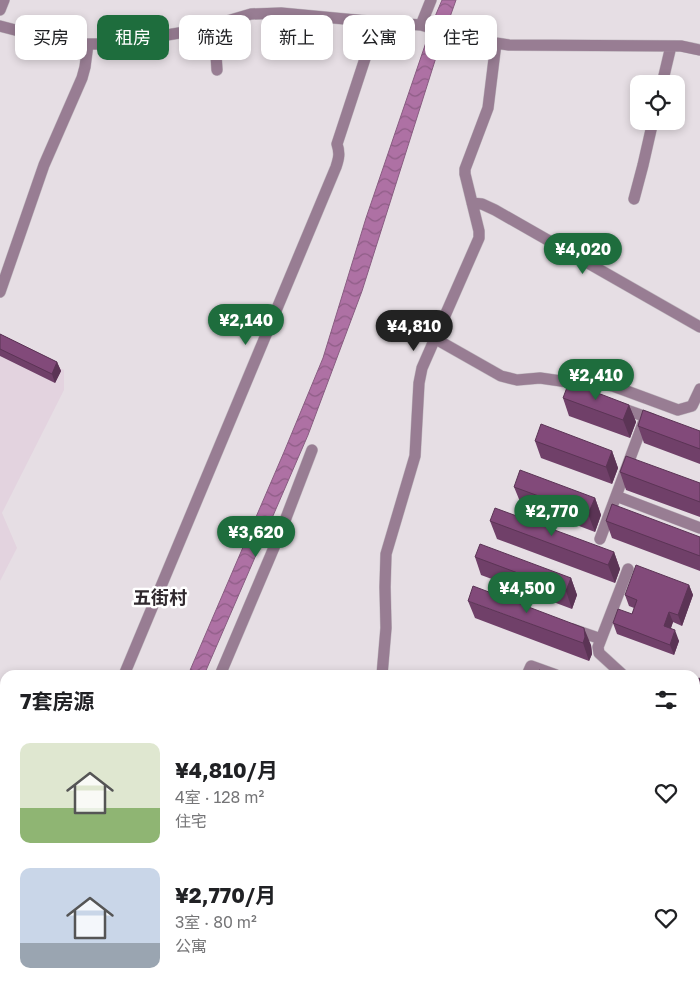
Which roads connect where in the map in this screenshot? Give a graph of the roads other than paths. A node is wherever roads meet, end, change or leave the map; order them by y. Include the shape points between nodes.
1 (4, 0) edge
2 (431, 0) edge
3 (0, 10) edge
4 (248, 15) edge
5 (343, 19) edge
6 (415, 25) edge
7 (0, 26) edge
8 (423, 26) joint
9 (179, 33) edge
10 (497, 43) edge
11 (88, 44) junction
12 (671, 46) junction
13 (700, 50) edge
14 (216, 60) edge
15 (365, 60) edge
16 (494, 60) edge
17 (217, 70) dead end
18 (664, 75) edge
19 (651, 130) edge
20 (634, 199) dead end
21 (472, 203) junction
22 (0, 292) edge
23 (700, 327) edge
24 (434, 338) junction
25 (700, 389) edge
26 (604, 402) edge
27 (646, 416) junction
28 (664, 423) edge
29 (312, 450) dead end
30 (616, 496) junction
31 (700, 528) edge
32 (600, 539) dead end
33 (628, 569) dead end
34 (565, 626) edge
35 (601, 639) junction
36 (126, 670) edge
37 (222, 670) edge
38 (382, 670) edge
39 (529, 670) edge
40 (542, 670) edge
41 (616, 670) edge

1 - 3 street
2 - 8 street
4 - 5 street via 281,13
6 - 8 street
7 - 11 street
9 - 11 street via 113,44
10 - 12 street
11 - 22 street via 82,78 44,165
12 - 13 street
12 - 18 street
14 - 17 street
15 - 36 street via 337,144 340,155 336,168
16 - 21 street via 488,108 464,174
19 - 20 street
21 - 23 street via 494,210
21 - 24 street via 479,238
24 - 25 street via 500,376 517,380 540,378 592,382 613,386 678,410 692,406
24 - 38 street via 420,376 415,456 386,554
26 - 27 street
27 - 28 street
27 - 30 street
29 - 37 street
30 - 31 street
30 - 32 street
33 - 35 street
34 - 35 street
35 - 41 street via 599,653
39 - 40 street via 531,666

